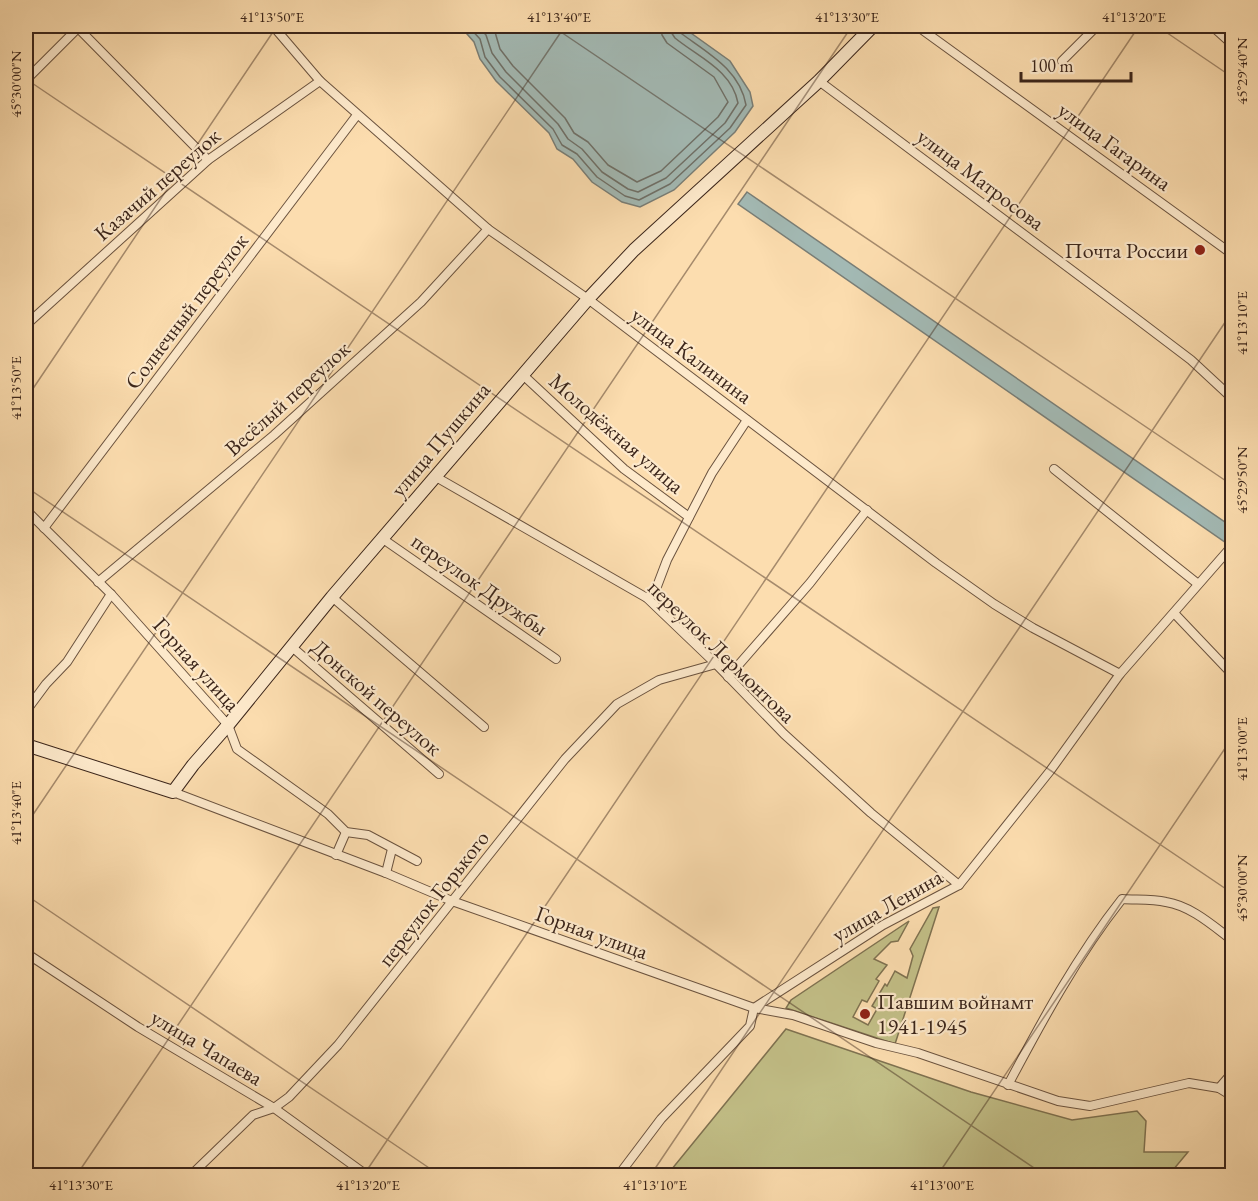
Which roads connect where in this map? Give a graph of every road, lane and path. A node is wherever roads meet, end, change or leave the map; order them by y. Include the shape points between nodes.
1 (273, 26) edge
2 (873, 26) edge
3 (1098, 26) edge
4 (1212, 26) edge
5 (923, 27) edge
6 (1233, 44) edge
7 (1062, 62) dead end
8 (26, 80) edge
9 (320, 81) junction
10 (819, 81) junction
11 (357, 115) junction
12 (208, 160) junction
13 (488, 229) junction
14 (1233, 254) edge
15 (588, 299) junction
16 (26, 325) edge
17 (523, 375) junction
18 (1233, 398) edge
19 (747, 420) junction
20 (1054, 469) dead end
21 (436, 477) junction
22 (26, 510) edge
23 (867, 510) junction
24 (689, 517) junction
25 (44, 528) junction
26 (383, 539) junction
27 (1233, 546) edge
28 (98, 582) junction
29 (1198, 584) junction
30 (111, 594) junction
31 (332, 597) junction
32 (646, 598) junction
33 (1174, 613) junction
34 (292, 647) junction
35 (556, 659) dead end
36 (716, 664) junction
37 (1120, 674) junction
38 (1233, 674) edge
39 (728, 676) junction
40 (26, 711) edge
41 (228, 725) junction
42 (484, 727) dead end
43 (26, 744) edge
44 (439, 774) dead end
45 (173, 792) junction
46 (346, 832) junction
47 (392, 849) junction
48 (336, 855) junction
49 (417, 861) dead end
50 (386, 873) junction
51 (959, 885) junction
52 (452, 902) junction
53 (1233, 940) edge
54 (26, 953) edge
55 (754, 1008) junction
56 (1233, 1073) edge
57 (1008, 1084) junction
58 (1220, 1088) junction
59 (1233, 1096) edge
60 (274, 1108) junction
61 (190, 1176) edge
62 (368, 1176) edge
63 (618, 1176) edge

1 - 9 street, улица Калинина
2 - 10 main road, улица Пушкина
3 - 7 street
4 - 6 street
5 - 14 street, улица Гагарина
8 - 12 street via 78,28
9 - 11 street, улица Калинина
9 - 12 street, Казачий переулок
10 - 15 main road, улица Пушкина via 634,250
10 - 18 street, улица Матросова via 1191,360
11 - 13 street, улица Калинина
11 - 25 street, Солнечный переулок
12 - 16 street, Казачий переулок
13 - 15 street, улица Калинина
13 - 28 street, Весёлый переулок via 421,302 274,435
15 - 17 main road, улица Пушкина
15 - 19 street, улица Калинина
17 - 21 main road, улица Пушкина
17 - 24 street, Молодёжная улица via 624,469
19 - 23 street, улица Калинина
19 - 24 street
20 - 29 street
21 - 26 main road, улица Пушкина
21 - 32 street, переулок Лермонтова
22 - 25 street, Горная улица
23 - 37 street, улица Калинина via 994,604
23 - 39 street via 810,583
24 - 32 street via 656,589
25 - 28 street, Горная улица
26 - 31 main road, улица Пушкина
26 - 35 street, переулок Дружбы
27 - 29 street, улица Ленина
28 - 30 street, Горная улица
29 - 33 street, улица Ленина
30 - 40 street via 67,662
30 - 41 street, Горная улица
31 - 34 main road, улица Пушкина
31 - 42 street
32 - 36 street, переулок Лермонтова
33 - 37 street, улица Ленина
33 - 38 street
34 - 41 main road, улица Пушкина
34 - 44 street, Донской переулок
36 - 39 street, переулок Лермонтова
36 - 52 street, переулок Горького via 659,680 617,705 565,759
37 - 51 street, улица Ленина via 1050,771
39 - 51 street, переулок Лермонтова via 784,735
41 - 45 main road, улица Пушкина
41 - 46 street, Горная улица via 237,749 328,814
43 - 45 main road
45 - 48 street, Горная улица
46 - 47 street, Горная улица via 368,836
46 - 48 street
47 - 49 street, Горная улица
47 - 50 street
48 - 50 street, Горная улица
50 - 52 street, Горная улица
51 - 55 street, улица Ленина via 883,925
52 - 55 street, Горная улица
52 - 60 street, переулок Горького via 338,1045
53 - 57 street via 1181,906 1122,899 1091,942
54 - 60 street, улица Чапаева via 138,1027
55 - 57 street, Горная улица via 793,1015
55 - 63 street via 750,1026 661,1119
56 - 58 street
57 - 58 street, Горная улица via 1058,1101 1090,1106 1189,1083
58 - 59 street
60 - 61 street, переулок Горького via 253,1115
60 - 62 street, улица Чапаева

